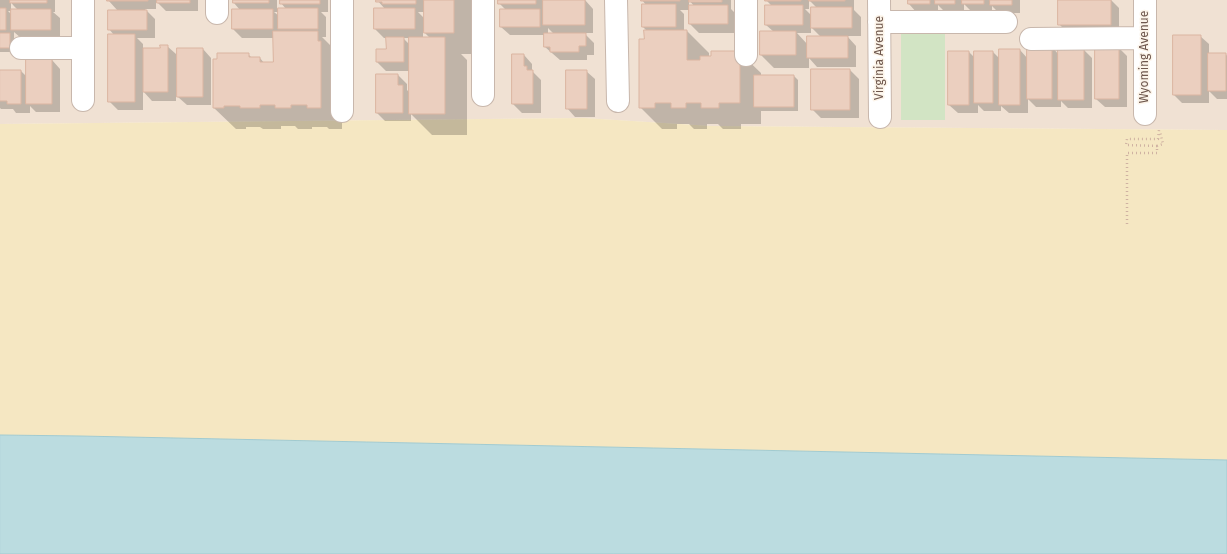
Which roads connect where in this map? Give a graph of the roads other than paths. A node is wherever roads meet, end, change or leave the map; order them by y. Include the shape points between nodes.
1 (83, 0) edge
2 (342, 0) edge
3 (483, 0) edge
4 (616, 0) edge
5 (746, 0) edge
6 (879, 0) edge
7 (1145, 0) edge
8 (879, 22) junction
9 (1006, 22) dead end
10 (1032, 38) dead end
11 (1145, 38) junction
12 (21, 48) dead end
13 (83, 48) junction
14 (746, 55) dead end
15 (483, 95) dead end
16 (83, 100) dead end
17 (618, 101) dead end
18 (342, 111) dead end
19 (880, 117) dead end
20 (1152, 122) road end

1 - 13 street
2 - 18 street
3 - 15 street
4 - 17 street
5 - 14 street
6 - 8 street, Virginia Avenue
7 - 11 street, Wyoming Avenue
8 - 9 street
8 - 19 street, Virginia Avenue
10 - 11 street
11 - 20 street, Wyoming Avenue
12 - 13 street
13 - 16 street

